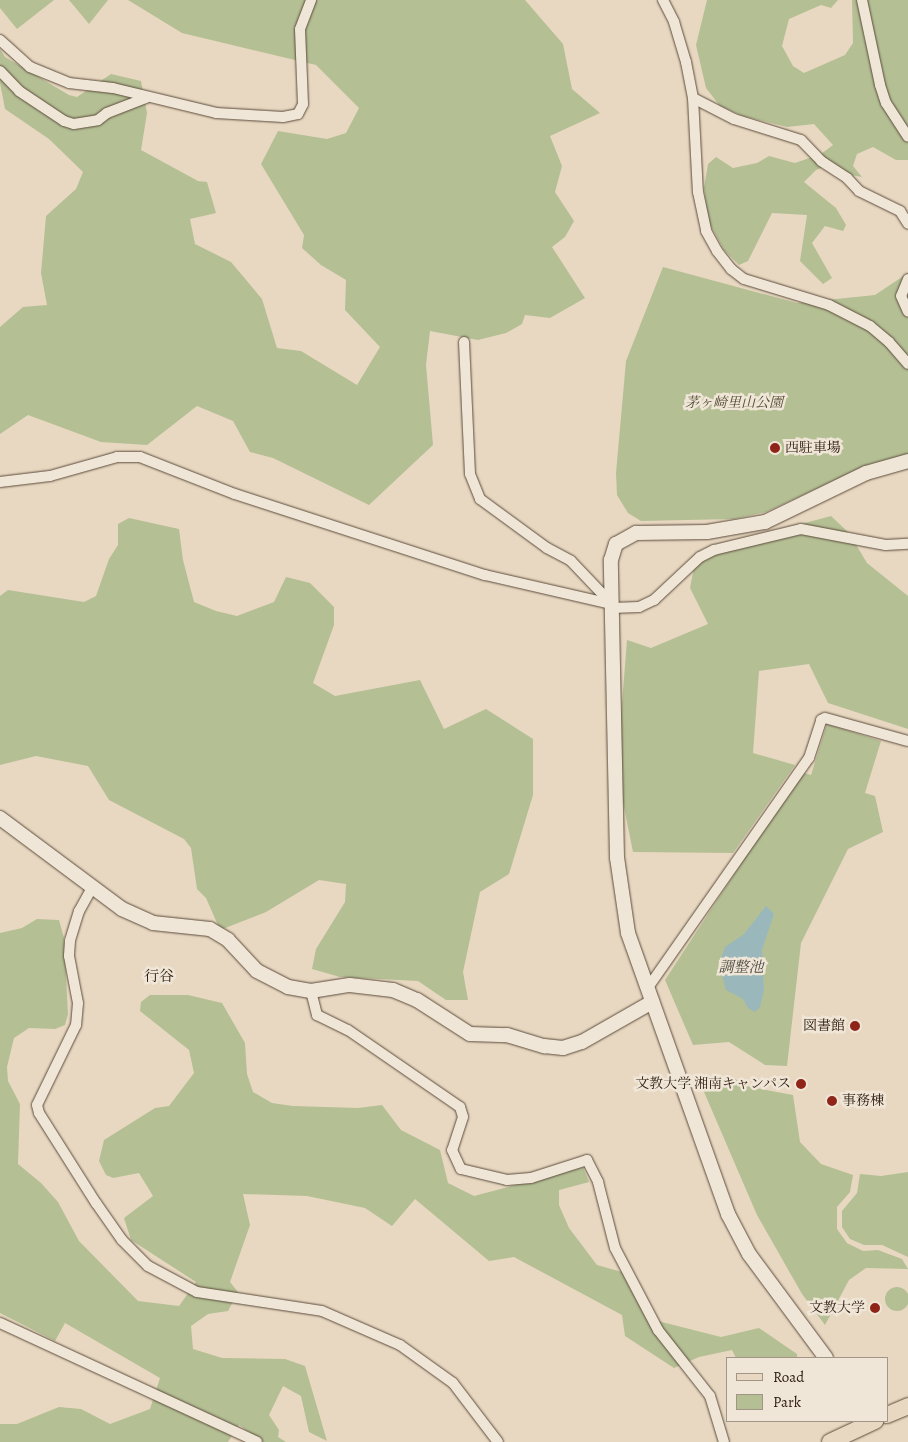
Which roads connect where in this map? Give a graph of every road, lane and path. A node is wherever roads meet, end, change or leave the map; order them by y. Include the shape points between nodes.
1 (311, 0) edge
2 (662, 0) edge
3 (862, 0) edge
4 (0, 40) edge
5 (0, 71) edge
6 (146, 98) junction
7 (693, 98) junction
8 (908, 137) edge
9 (908, 224) edge
10 (908, 279) edge
11 (908, 312) edge
12 (464, 342) dead end
13 (908, 364) edge
14 (908, 461) edge
15 (0, 482) edge
16 (908, 544) edge
17 (612, 606) junction
18 (908, 741) edge
19 (0, 818) edge
20 (93, 886) junction
21 (647, 989) junction
22 (311, 991) junction
23 (652, 1002) junction
24 (0, 1323) edge
25 (825, 1357) edge
26 (908, 1406) edge
27 (888, 1415) edge
28 (865, 1423) edge
29 (257, 1442) edge
30 (498, 1442) edge
31 (724, 1442) edge
32 (830, 1442) edge

1 - 6 street via 300,29 303,104 298,114 253,117 216,113
2 - 7 street via 674,22
3 - 8 street via 886,103
4 - 6 street via 30,67 48,77
5 - 6 street via 19,91 64,122 74,124 98,120 107,112
7 - 9 street via 734,119 801,140 821,162 847,178 859,192 900,211
7 - 13 street via 698,192 706,230 731,269 761,286 829,304 870,326
10 - 11 street via 901,296
12 - 17 street via 470,474 480,499 547,548 571,560
14 - 17 street via 866,473 764,522 714,531 636,532 624,537 613,550
15 - 17 street via 50,476 117,458 140,457 235,494 485,575
16 - 17 street via 886,545 801,529 714,550 700,557 654,600 639,607
17 - 21 street via 620,896 628,933
18 - 21 street via 825,718 821,720 809,758
19 - 20 street
20 - 22 street via 137,918 153,924 210,929 228,940 270,980
20 - 30 street via 79,911 70,941 69,956 78,1003 76,1025 37,1105 39,1113 122,1240 148,1266 196,1292 322,1310 400,1345 453,1383
21 - 23 street
22 - 23 street via 350,986 392,990 417,1000 470,1034 507,1035 563,1048 582,1042
22 - 31 street via 317,1015 348,1030 460,1107 463,1117 452,1150 461,1169 507,1180 531,1178 587,1160 598,1182 615,1248 664,1338 710,1396
23 - 25 street via 732,1222 749,1254
24 - 29 street
26 - 27 main road
28 - 32 main road

